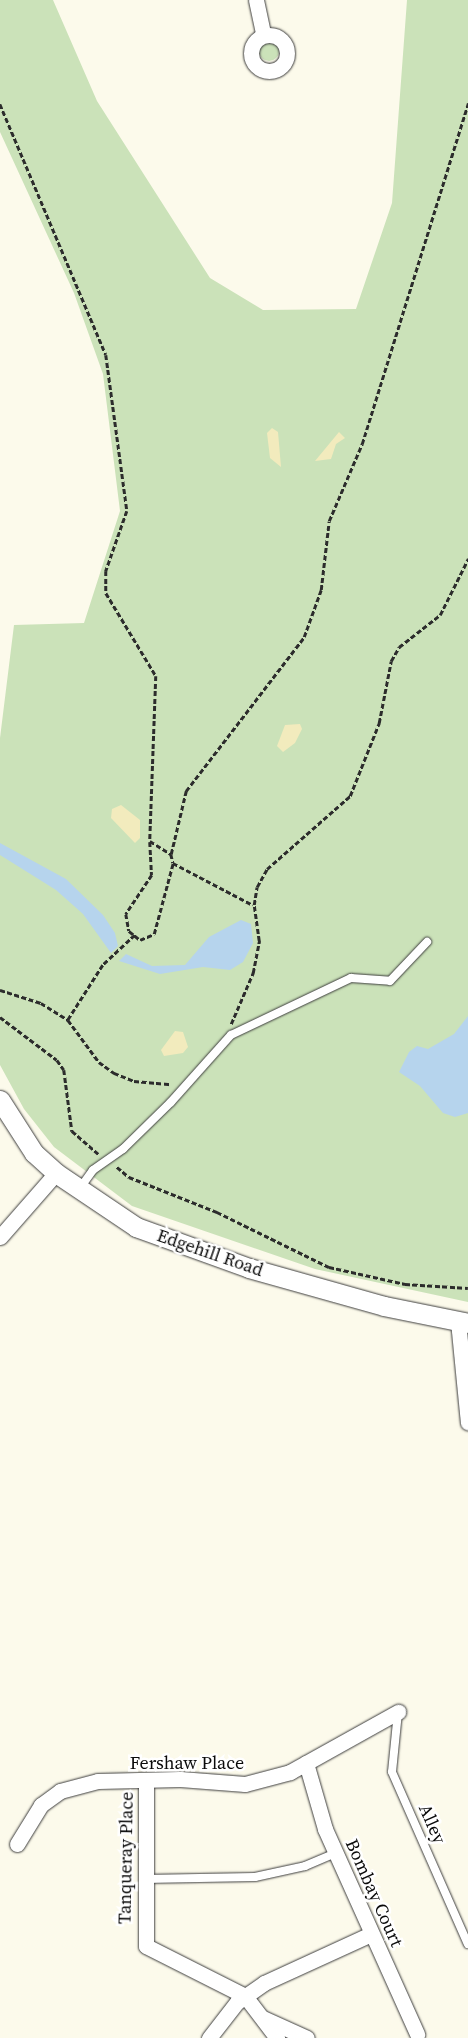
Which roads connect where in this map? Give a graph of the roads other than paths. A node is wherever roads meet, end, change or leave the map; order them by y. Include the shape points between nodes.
1 (256, 0) edge
2 (263, 34) dead end
3 (427, 942) dead end
4 (0, 1100) edge
5 (56, 1174) junction
6 (78, 1189) junction
7 (0, 1237) edge
8 (463, 1322) edge
9 (468, 1423) edge
10 (398, 1712) joint
11 (306, 1763) junction
12 (146, 1783) junction
13 (17, 1844) dead end
14 (335, 1852) junction
15 (144, 1880) junction
16 (371, 1934) junction
17 (468, 1944) edge
18 (245, 1996) junction
19 (262, 2017) junction
20 (418, 2034) dead end
21 (208, 2038) edge
22 (277, 2038) edge
23 (307, 2038) edge

1 - 2 street
3 - 6 lane via 390,981 351,978 234,1033 188,1084
4 - 5 street, Edgehill Road via 34,1152
5 - 6 street, Edgehill Road
5 - 7 street
6 - 8 street, Edgehill Road via 136,1227 173,1244 384,1306
8 - 9 street
10 - 11 street, Fershaw Place
10 - 17 lane, Alley via 392,1772
11 - 12 street, Fershaw Place via 245,1784 180,1779
11 - 14 street, Bombay Court
12 - 13 street, Fershaw Place via 98,1781 60,1791 41,1805
12 - 15 street, Tanqueray Place
14 - 15 lane via 305,1866 255,1877
14 - 16 street, Bombay Court
15 - 18 street, Tanqueray Place via 146,1946
16 - 18 street
16 - 20 street, Bombay Court
18 - 19 street, Tanqueray Place
18 - 21 street
19 - 22 street, Tanqueray Place
19 - 23 street, Tanqueray Place

